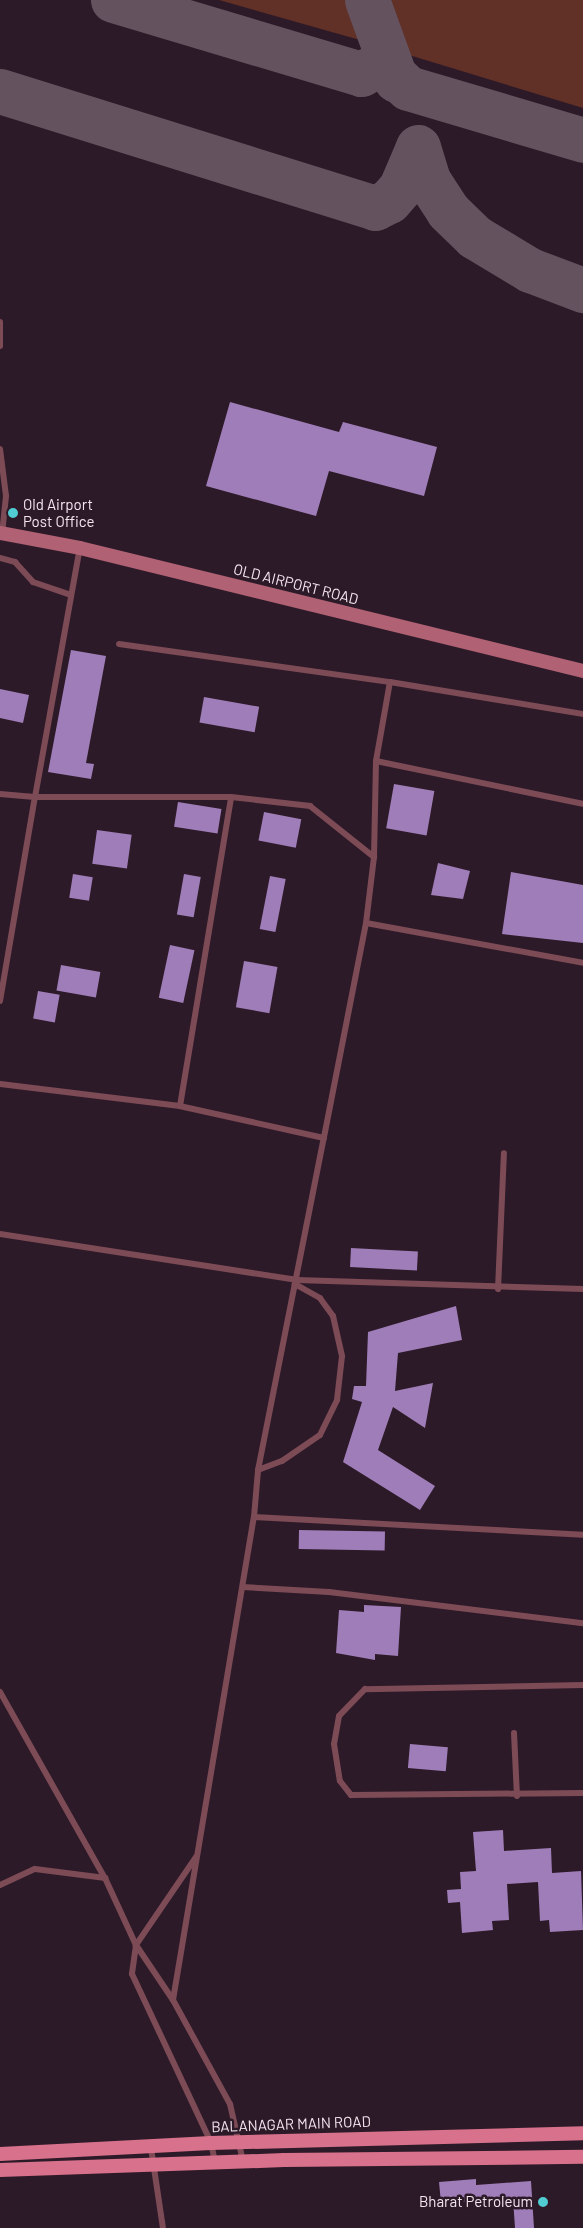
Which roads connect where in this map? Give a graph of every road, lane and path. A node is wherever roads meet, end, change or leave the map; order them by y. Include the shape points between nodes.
1 (0, 322) edge
2 (0, 346) edge
3 (0, 449) edge
4 (1, 533) edge
5 (80, 548) junction
6 (0, 558) edge
7 (70, 595) junction
8 (119, 644) dead end
9 (583, 671) edge
10 (390, 682) junction
11 (583, 714) edge
12 (376, 762) junction
13 (0, 794) edge
14 (35, 797) junction
15 (231, 797) junction
16 (583, 804) edge
17 (374, 857) junction
18 (366, 924) junction
19 (583, 963) edge
20 (0, 1001) edge
21 (0, 1084) edge
22 (180, 1106) junction
23 (324, 1138) junction
24 (504, 1153) dead end
25 (0, 1234) edge
26 (296, 1282) junction
27 (498, 1289) junction
28 (583, 1289) edge
29 (258, 1470) junction
30 (254, 1517) junction
31 (583, 1535) edge
32 (242, 1587) junction
33 (583, 1622) edge
34 (583, 1684) edge
35 (0, 1692) edge
36 (514, 1733) dead end
37 (583, 1793) edge
38 (517, 1796) junction
39 (198, 1854) junction
40 (105, 1878) junction
41 (0, 1885) edge
42 (136, 1945) junction
43 (173, 2000) junction
44 (583, 2133) edge
45 (241, 2142) junction
46 (211, 2143) junction
47 (151, 2148) junction
48 (0, 2154) edge
49 (583, 2157) edge
50 (215, 2162) junction
51 (243, 2162) junction
52 (153, 2164) junction
53 (0, 2170) edge
54 (163, 2228) edge

1 - 2 lane
3 - 4 lane via 6,496
4 - 5 main road, OLD AIRPORT ROAD
5 - 7 lane
5 - 9 main road, OLD AIRPORT ROAD
6 - 7 lane via 15,562 33,582
7 - 14 lane
8 - 10 lane
10 - 11 lane
10 - 12 lane
12 - 16 lane
12 - 17 lane
13 - 14 lane
14 - 15 lane
14 - 20 lane
15 - 17 lane via 310,806
15 - 22 lane
17 - 18 lane
18 - 19 lane
18 - 23 lane
21 - 22 lane
22 - 23 lane
23 - 26 lane
24 - 27 lane
25 - 26 lane
26 - 27 lane
26 - 29 lane
26 - 29 lane via 320,1298 334,1316 342,1356 337,1400 320,1435 282,1461
27 - 28 lane
29 - 30 lane
30 - 31 lane
30 - 32 lane
32 - 33 lane via 329,1592
32 - 39 lane
34 - 38 lane via 365,1689 339,1716 336,1760 340,1780 351,1795
35 - 40 lane
36 - 38 lane
37 - 38 lane
39 - 42 lane
39 - 43 lane
40 - 41 lane via 35,1869
40 - 42 lane
42 - 43 lane
42 - 46 lane via 132,1974
43 - 45 lane via 230,2104
44 - 45 main road, BALANAGAR MAIN ROAD
45 - 46 main road, BALANAGAR MAIN ROAD
45 - 51 lane
46 - 47 main road, BALANAGAR MAIN ROAD
46 - 50 lane
47 - 48 main road, BALANAGAR MAIN ROAD
47 - 52 lane
49 - 51 main road
50 - 51 main road
50 - 52 main road
52 - 53 main road
52 - 54 lane

